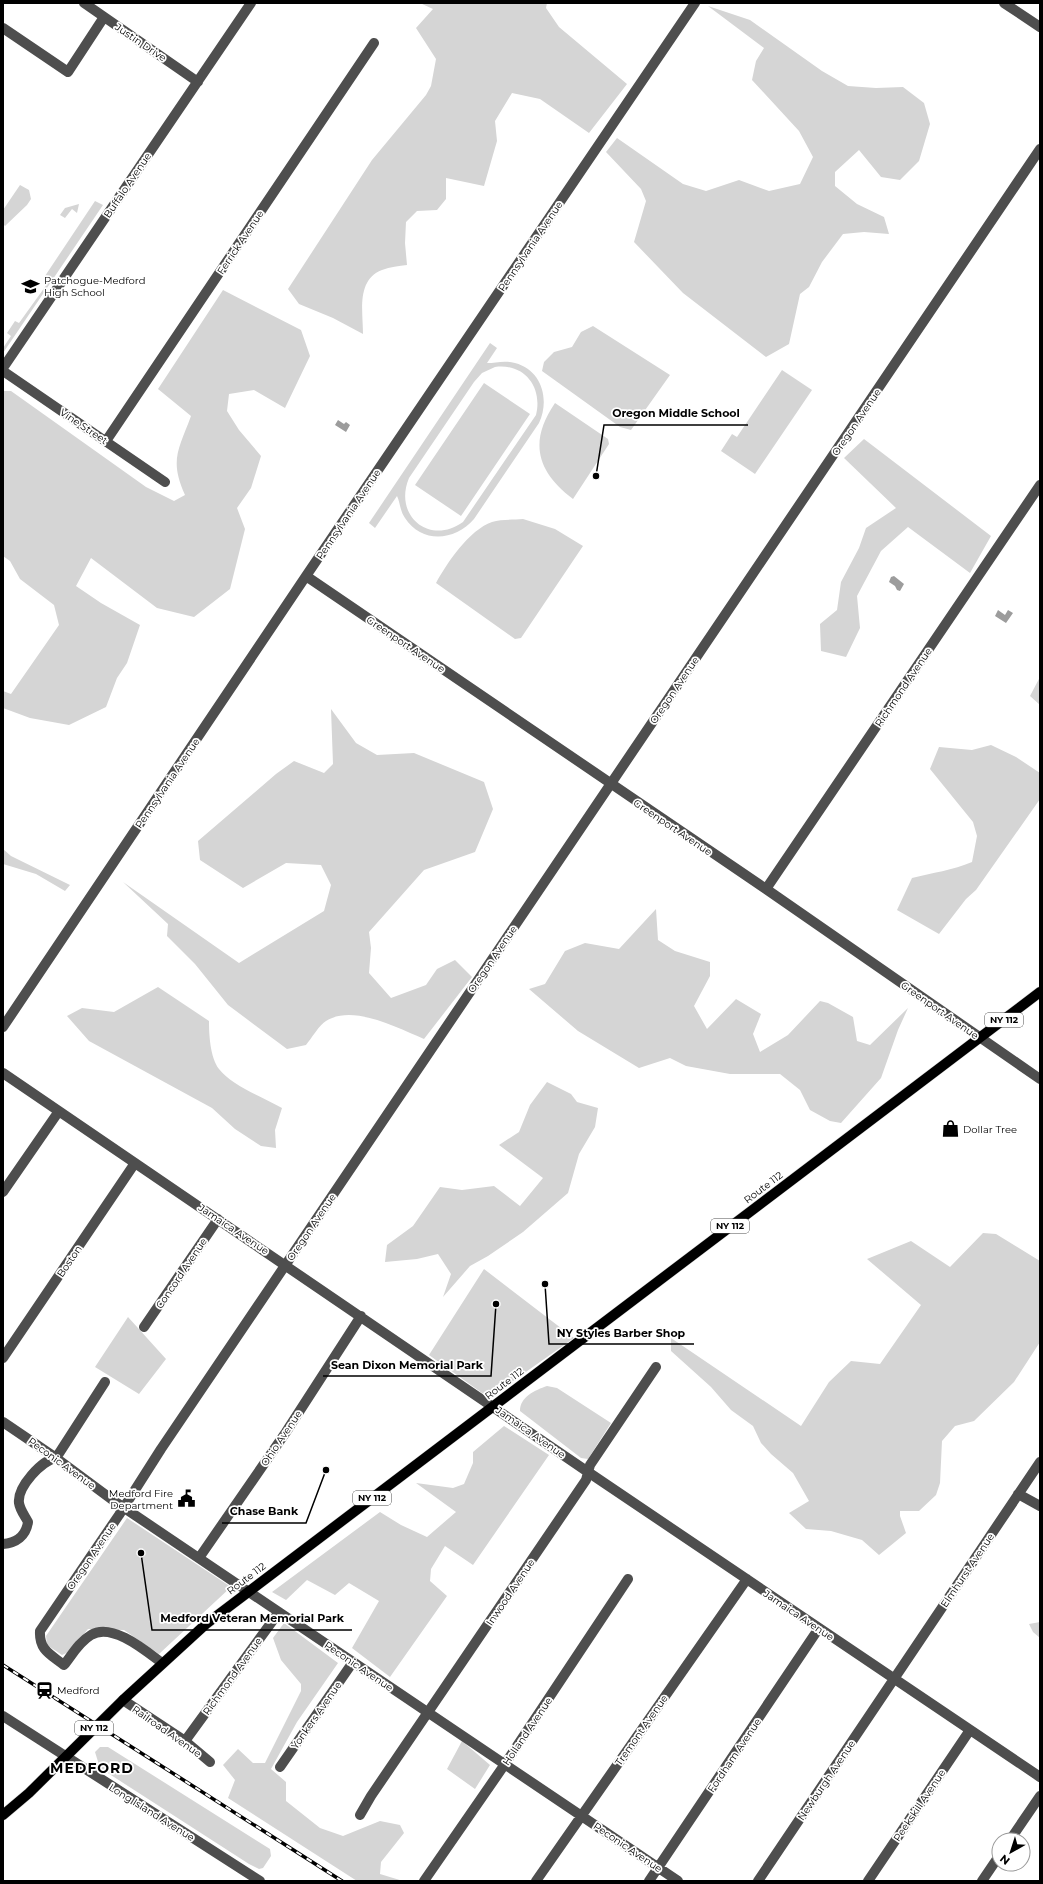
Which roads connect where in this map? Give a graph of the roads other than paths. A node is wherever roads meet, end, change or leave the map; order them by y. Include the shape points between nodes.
1 (84, 3) edge
2 (251, 3) edge
3 (695, 3) edge
4 (1004, 3) edge
5 (104, 17) junction
6 (1040, 27) edge
7 (3, 28) edge
8 (374, 43) dead end
9 (198, 82) junction
10 (1040, 149) edge
11 (3, 368) edge
12 (3, 372) edge
13 (106, 441) junction
14 (165, 482) dead end
15 (1040, 485) edge
16 (306, 576) junction
17 (610, 784) junction
18 (766, 889) junction
19 (1040, 992) edge
20 (3, 1027) edge
21 (980, 1038) junction
22 (3, 1073) edge
23 (1040, 1078) edge
24 (59, 1111) junction
25 (135, 1163) junction
26 (3, 1192) edge
27 (218, 1219) junction
28 (285, 1264) junction
29 (361, 1316) junction
30 (144, 1327) dead end
31 (3, 1358) edge
32 (656, 1367) dead end
33 (105, 1382) dead end
34 (493, 1406) junction
35 (3, 1422) edge
36 (56, 1458) junction
37 (1040, 1462) edge
38 (588, 1472) junction
39 (1018, 1494) junction
40 (1040, 1506) edge
41 (124, 1507) junction
42 (3, 1544) edge
43 (199, 1558) junction
44 (628, 1579) dead end
45 (746, 1579) junction
46 (248, 1592) junction
47 (279, 1612) junction
48 (818, 1628) junction
49 (353, 1662) junction
50 (162, 1663) junction
51 (894, 1678) junction
52 (123, 1700) junction
53 (428, 1712) junction
54 (3, 1716) edge
55 (970, 1730) junction
56 (185, 1741) junction
57 (66, 1756) junction
58 (210, 1762) dead end
59 (505, 1764) junction
60 (280, 1767) dead end
61 (1040, 1777) edge
62 (1040, 1796) edge
63 (3, 1815) edge
64 (360, 1815) dead end
65 (580, 1815) junction
66 (1015, 1832) edge
67 (658, 1868) junction
68 (991, 1868) edge
69 (260, 1881) edge
70 (424, 1881) edge
71 (536, 1881) edge
72 (649, 1881) edge
73 (678, 1881) edge
74 (758, 1881) edge
75 (868, 1881) edge
76 (982, 1881) edge

1 - 5 street, Justin Drive
2 - 9 street, Buffalo Avenue
3 - 16 street, Pennsylvania Avenue
4 - 6 street
5 - 7 street via 68,72
5 - 9 street, Justin Drive
8 - 13 street, Ferrick Avenue
9 - 11 street, Buffalo Avenue
10 - 17 street, Oregon Avenue
12 - 13 street, Vine Street
13 - 14 street, Vine Street
15 - 18 street, Richmond Avenue
16 - 17 street, Greenport Avenue
16 - 20 street, Pennsylvania Avenue
17 - 18 street, Greenport Avenue
17 - 28 street, Oregon Avenue
18 - 21 street, Greenport Avenue
19 - 21 main road, Route 112 / NY 112
21 - 23 street, Greenport Avenue
21 - 34 main road, Route 112 / NY 112
22 - 24 street, Jamaica Avenue
24 - 25 street, Jamaica Avenue
24 - 26 street
25 - 27 street, Jamaica Avenue
25 - 31 street, Boston
27 - 28 street, Jamaica Avenue
27 - 30 street, Concord Avenue
28 - 29 street, Jamaica Avenue
28 - 41 street, Oregon Avenue
29 - 34 street, Jamaica Avenue
29 - 43 street, Ohio Avenue via 286,1432
32 - 38 street, Inwood Avenue via 590,1465
33 - 36 street
34 - 38 street, Jamaica Avenue
34 - 46 main road, Route 112 / NY 112
35 - 36 street, Peconic Avenue
36 - 41 street, Peconic Avenue
36 - 42 street via 49,1459 29,1478 19,1502 28,1522 27,1528 20,1539
37 - 39 street, Elmhurst Avenue
38 - 45 street, Jamaica Avenue
38 - 53 street, Inwood Avenue via 586,1480
39 - 40 street
39 - 51 street, Elmhurst Avenue
41 - 43 street, Peconic Avenue
41 - 50 street, Oregon Avenue via 40,1631 39,1640 43,1649 64,1665 82,1642 92,1634 108,1631 125,1638
43 - 46 street, Peconic Avenue
44 - 59 street, Holland Avenue
45 - 48 street, Jamaica Avenue
45 - 65 street, Tremont Avenue
46 - 47 street, Peconic Avenue
46 - 50 main road, Route 112 / NY 112 via 200,1628
47 - 49 street, Peconic Avenue
47 - 56 street, Richmond Avenue
48 - 51 street, Jamaica Avenue
48 - 67 street, Fordham Avenue
49 - 53 street, Peconic Avenue
49 - 60 street, Yonkers Avenue
50 - 52 main road, Route 112 / NY 112
51 - 55 street, Jamaica Avenue
51 - 74 street, Newburgh Avenue
52 - 56 street, Railroad Avenue
52 - 57 main road, Route 112 / NY 112
53 - 59 street, Peconic Avenue
53 - 64 street, Inwood Avenue
54 - 57 street, Long Island Avenue
55 - 61 street, Jamaica Avenue
55 - 75 street, Peekskill Avenue
56 - 58 street, Railroad Avenue
57 - 63 main road, Route 112 / NY 112
57 - 69 street, Long Island Avenue
59 - 65 street, Peconic Avenue
59 - 70 street, Holland Avenue
62 - 66 street
65 - 67 street, Peconic Avenue
65 - 71 street, Tremont Avenue
67 - 72 street, Fordham Avenue
67 - 73 street, Peconic Avenue
68 - 76 street

